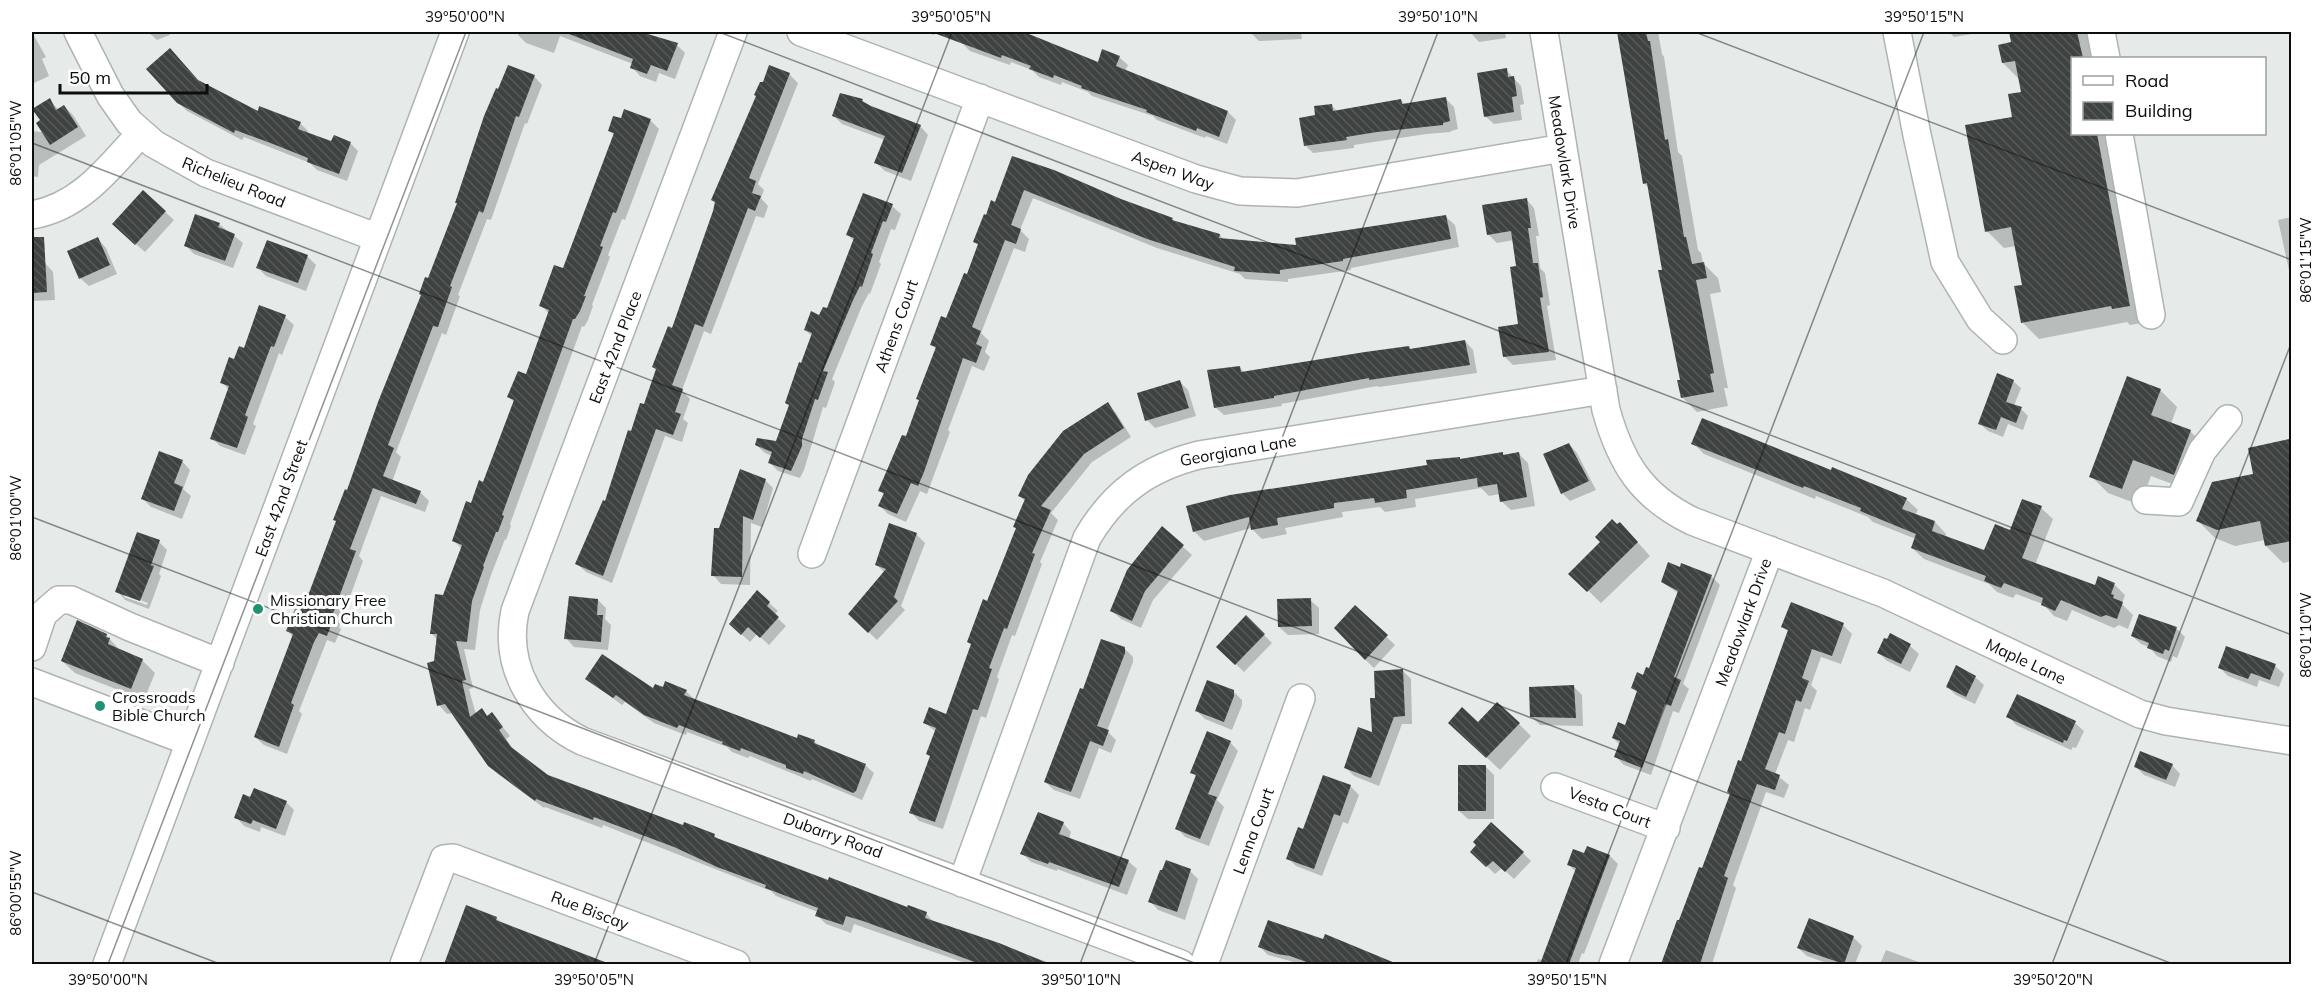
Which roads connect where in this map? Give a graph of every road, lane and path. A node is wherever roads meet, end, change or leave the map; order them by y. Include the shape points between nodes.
1 (78, 32) edge
2 (456, 32) edge
3 (733, 32) edge
4 (801, 32) edge
5 (1544, 32) edge
6 (1897, 32) edge
7 (2101, 32) edge
8 (2106, 57) edge
9 (980, 98) junction
10 (140, 134) junction
11 (2119, 135) edge
12 (1563, 148) junction
13 (32, 215) edge
14 (378, 238) junction
15 (2151, 315) dead end
16 (2003, 340) dead end
17 (1603, 390) junction
18 (2228, 419) dead end
19 (2146, 500) dead end
20 (1770, 550) junction
21 (812, 554) dead end
22 (32, 647) edge
23 (220, 663) junction
24 (516, 665) joint
25 (32, 682) edge
26 (1301, 698) dead end
27 (2292, 741) edge
28 (190, 742) junction
29 (1555, 787) dead end
30 (1666, 828) junction
31 (962, 883) junction
32 (106, 964) edge
33 (404, 964) edge
34 (736, 964) edge
35 (1181, 964) edge
36 (1204, 964) edge
37 (1613, 964) edge

1 - 10 street, Richelieu Road via 110,95
2 - 14 street, East 42nd Street
3 - 24 street, East 42nd Place via 515,610 512,638
4 - 9 street, Aspen Way
5 - 12 street, Meadowlark Drive
6 - 16 street via 1945,262 1980,319
7 - 8 street
9 - 12 street, Aspen Way via 1204,182 1259,193 1297,193
9 - 21 street, Athens Court
10 - 13 street via 79,196
10 - 14 street, Richelieu Road via 206,173
11 - 15 street
12 - 17 street, Meadowlark Drive
14 - 23 street, East 42nd Street
17 - 20 street, Meadowlark Drive via 1613,437 1630,469 1648,490 1692,521
17 - 31 street, Georgiana Lane via 1199,455 1173,462 1134,484 1107,508 1087,538
18 - 19 street via 2202,451 2179,502
20 - 27 street, Maple Lane via 1883,593 2140,714
20 - 30 street, Meadowlark Drive
22 - 23 street via 43,614 59,600 71,600
23 - 28 street, East 42nd Street
24 - 31 street, Dubarry Road via 540,711 560,729 582,741
25 - 28 street
26 - 36 street, Lenna Court
28 - 32 street, East 42nd Street
29 - 30 street, Vesta Court
30 - 37 street, Meadowlark Drive
31 - 35 street, Dubarry Road
33 - 34 street, Rue Biscay via 444,859 453,858

